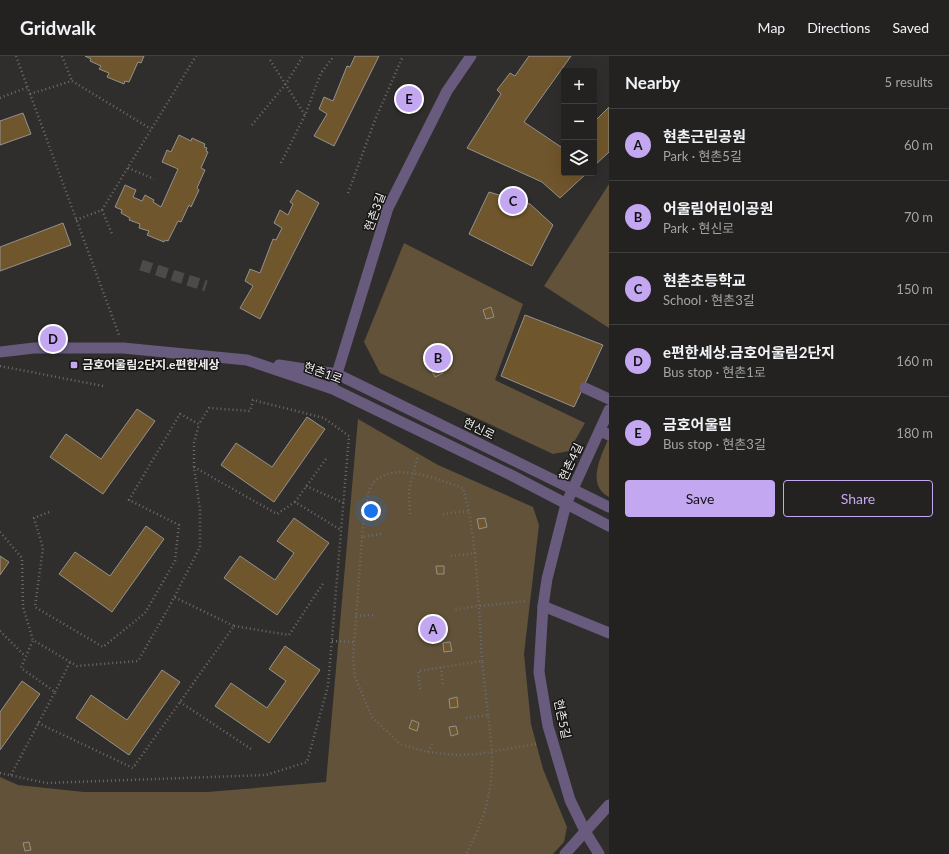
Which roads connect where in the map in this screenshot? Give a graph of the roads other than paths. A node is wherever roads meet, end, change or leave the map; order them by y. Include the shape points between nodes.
1 (471, 56) edge
2 (0, 352) edge
3 (247, 360) junction
4 (337, 374) junction
5 (585, 388) dead end
6 (333, 389) junction
7 (609, 399) edge
8 (609, 410) edge
9 (605, 433) edge
10 (573, 489) junction
11 (566, 504) junction
12 (609, 507) edge
13 (609, 526) edge
14 (543, 606) junction
15 (609, 633) edge
16 (609, 806) edge
17 (586, 833) junction
18 (565, 854) edge
19 (599, 854) edge

1 - 4 street, 현촌3길 via 447,91 388,208
2 - 3 street, 현촌1로 via 34,348 124,348
3 - 4 street, 현신로
3 - 6 street, 현촌1로
4 - 6 street, 현촌3길
4 - 10 street, 현신로
5 - 7 street
6 - 11 street, 현촌1로
8 - 9 street, 현촌4길
9 - 10 street, 현촌4길
10 - 11 street, 현촌4길
10 - 12 street, 현신로
11 - 13 street, 현촌1로
11 - 14 street, 현촌5길 via 547,579
14 - 15 street
14 - 17 street, 현촌5길 via 540,672 548,726 570,800
16 - 17 street
17 - 18 street
17 - 19 street, 현촌5길

